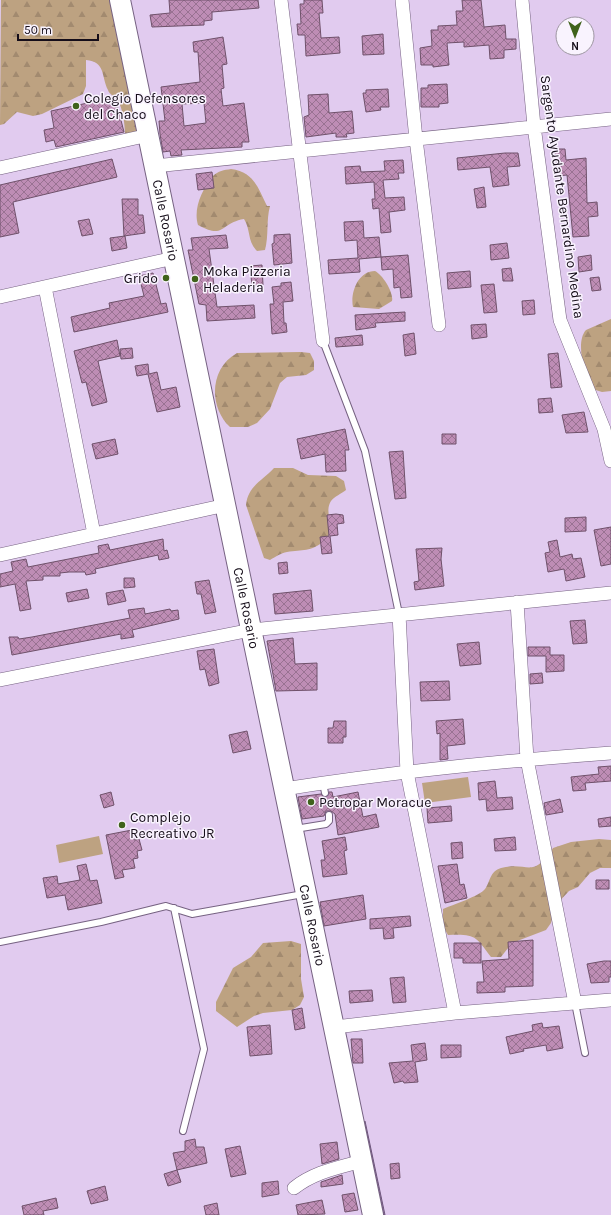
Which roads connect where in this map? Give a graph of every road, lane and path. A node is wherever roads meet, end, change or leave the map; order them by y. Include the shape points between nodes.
1 (120, 0) edge
2 (281, 0) edge
3 (402, 0) edge
4 (522, 0) edge
5 (611, 119) edge
6 (534, 126) junction
7 (149, 135) junction
8 (416, 139) junction
9 (298, 150) junction
10 (155, 166) junction
11 (0, 168) edge
12 (174, 258) junction
13 (44, 287) junction
14 (0, 297) edge
15 (439, 325) dead end
16 (323, 341) joint
17 (611, 461) edge
18 (226, 505) junction
19 (94, 534) junction
20 (0, 555) edge
21 (611, 593) edge
22 (517, 602) junction
23 (399, 614) junction
24 (251, 630) junction
25 (0, 678) edge
26 (611, 753) edge
27 (527, 760) junction
28 (407, 772) junction
29 (284, 789) junction
30 (328, 815) dead end
31 (293, 829) junction
32 (307, 893) junction
33 (174, 908) junction
34 (0, 942) edge
35 (611, 1000) edge
36 (575, 1003) junction
37 (455, 1013) junction
38 (335, 1027) junction
39 (585, 1053) dead end
40 (183, 1131) dead end
41 (362, 1161) junction
42 (294, 1188) dead end
43 (373, 1215) edge

1 - 7 main road, Calle Rosario
2 - 9 street
3 - 8 street
4 - 6 street, Sargento Ayudante Bernardino Medina
5 - 6 street
6 - 8 street
6 - 17 street, Sargento Ayudante Bernardino Medina via 560,320 604,429
7 - 10 main road, Calle Rosario
7 - 11 street
8 - 9 street
8 - 15 street
9 - 10 street
9 - 16 street
10 - 12 main road, Calle Rosario
12 - 13 street
12 - 18 main road, Calle Rosario
13 - 14 street
13 - 19 street
16 - 23 lane via 365,451
18 - 19 street
18 - 24 main road, Calle Rosario
19 - 20 street
21 - 22 street
22 - 23 street
22 - 27 street
23 - 24 street
23 - 28 street
24 - 25 street
24 - 29 main road, Calle Rosario
26 - 27 street
27 - 28 street
27 - 36 street
28 - 29 street via 324,788
28 - 37 street
29 - 31 main road, Calle Rosario
30 - 31 lane via 326,824
31 - 32 main road, Calle Rosario
32 - 33 lane via 192,914
32 - 38 main road, Calle Rosario
33 - 34 lane via 166,906
33 - 40 lane via 204,1049
35 - 36 street
36 - 37 street
36 - 39 lane
37 - 38 street
38 - 41 main road, Calle Rosario
41 - 42 street via 320,1172
41 - 43 main road, Calle Rosario

